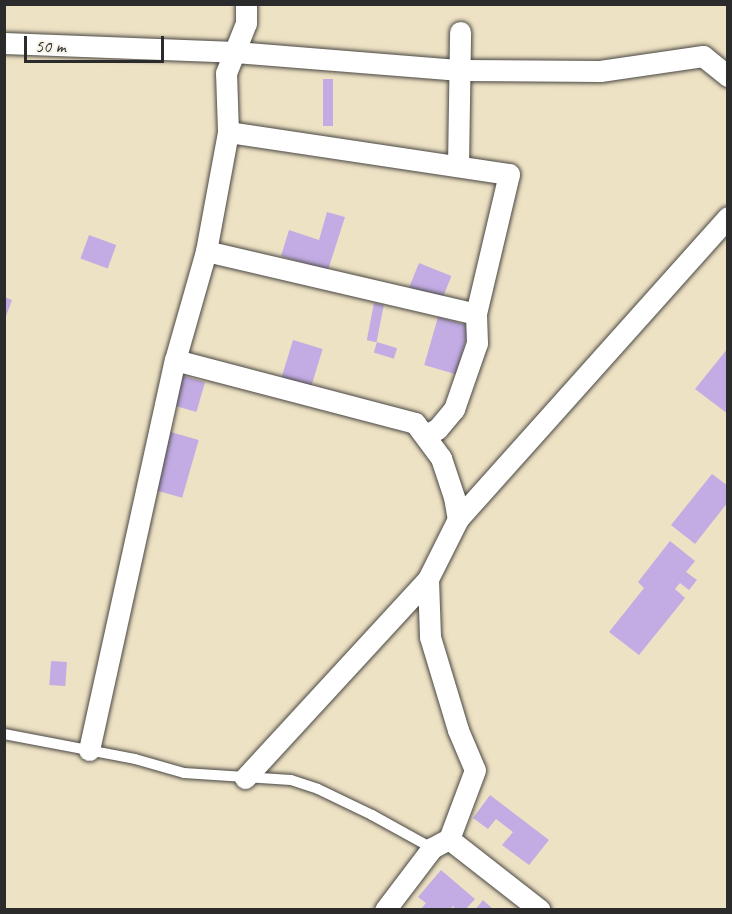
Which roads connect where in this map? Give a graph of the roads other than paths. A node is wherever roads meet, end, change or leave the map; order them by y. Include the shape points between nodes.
1 (246, 4) edge
2 (460, 32) dead end
3 (4, 43) edge
4 (235, 52) junction
5 (460, 70) junction
6 (728, 76) edge
7 (228, 132) junction
8 (458, 166) junction
9 (728, 217) edge
10 (206, 251) junction
11 (476, 314) junction
12 (175, 360) junction
13 (426, 435) junction
14 (458, 519) junction
15 (428, 579) junction
16 (4, 734) edge
17 (88, 750) junction
18 (245, 778) junction
19 (440, 844) junction
20 (385, 909) edge
21 (540, 909) edge

1 - 4 street via 246,23
2 - 5 street
3 - 4 street
4 - 5 street
4 - 7 street via 226,73
5 - 6 street via 600,71 703,56
5 - 8 street
7 - 8 street
7 - 10 street
8 - 11 street via 509,174
9 - 14 street
10 - 11 street
10 - 12 street
11 - 13 street via 477,343 454,409 437,429
12 - 13 street via 415,423
12 - 17 street
13 - 14 street via 441,458
14 - 15 street
15 - 18 street
15 - 19 street via 432,648 475,770
16 - 17 lane
17 - 18 lane via 184,773
18 - 19 lane via 291,780 318,789
19 - 20 street
19 - 21 street

